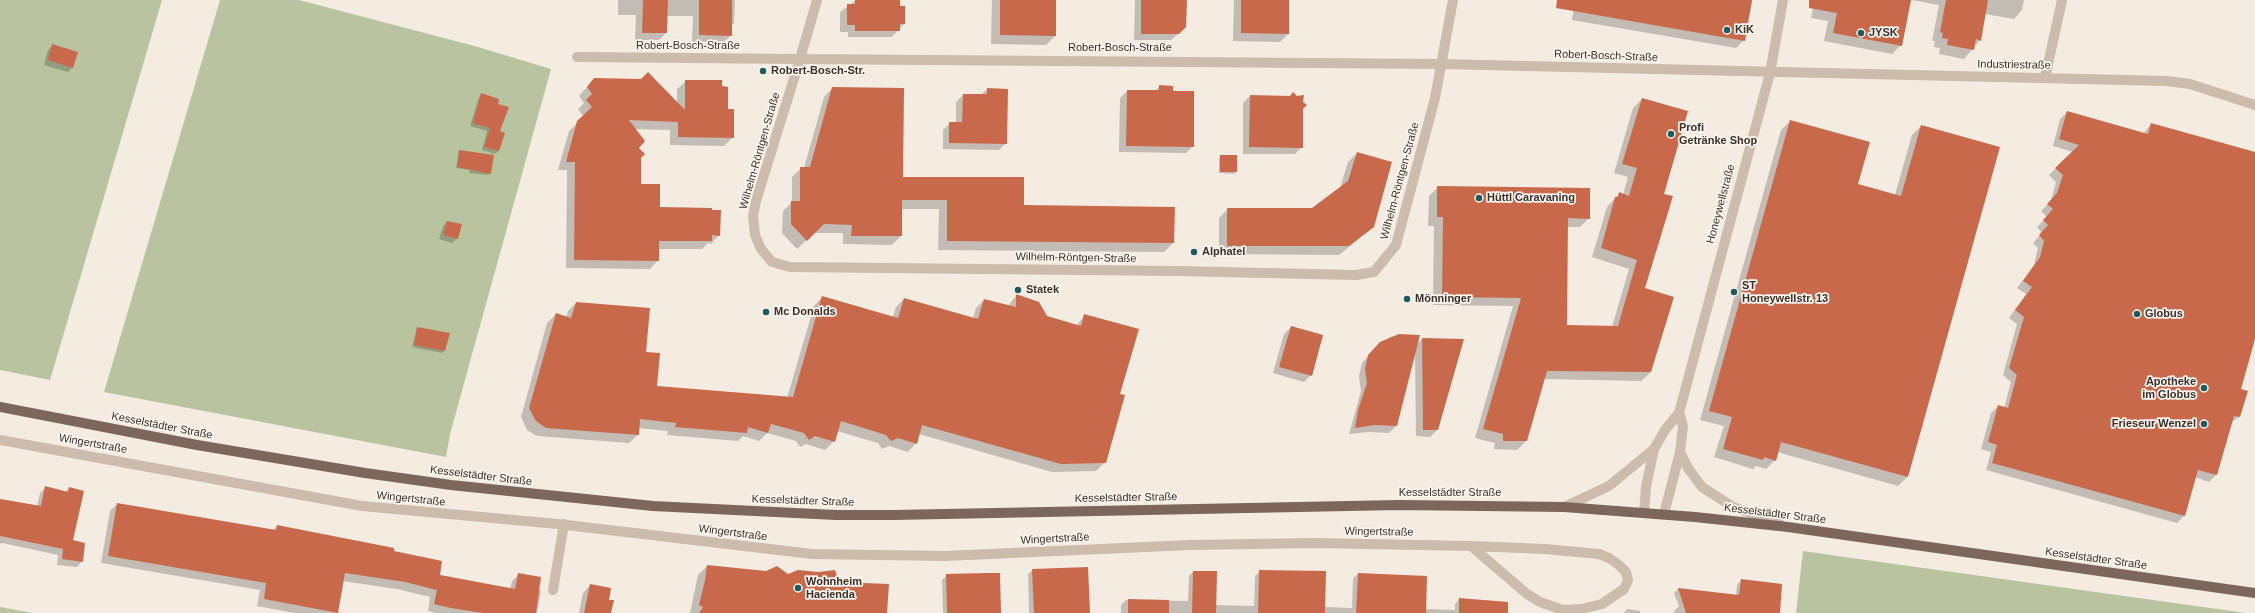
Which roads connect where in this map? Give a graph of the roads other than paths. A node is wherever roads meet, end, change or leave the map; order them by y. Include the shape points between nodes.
1 (817, 0) edge
2 (1453, 0) edge
3 (1784, 0) edge
4 (2062, 0) edge
5 (576, 57) dead end
6 (800, 58) junction
7 (1441, 64) junction
8 (1770, 73) junction
9 (2045, 78) junction
10 (2255, 105) edge
11 (0, 407) edge
12 (1680, 413) junction
13 (0, 440) edge
14 (1654, 449) junction
15 (1680, 452) junction
16 (1564, 507) junction
17 (1644, 513) junction
18 (1664, 514) junction
19 (564, 524) junction
20 (1788, 527) junction
21 (1471, 546) junction
22 (553, 590) dead end
23 (2255, 593) edge

1 - 6 street
2 - 7 street
3 - 8 street, Honeywellstraße
4 - 9 street
5 - 6 street, Robert-Bosch-Straße
6 - 7 street, Robert-Bosch-Straße
6 - 7 street, Wilhelm-Röntgen-Straße via 756,200 755,235 761,249 772,262 790,267 824,269 1356,275 1374,272 1396,245 1435,98
7 - 8 street, Robert-Bosch-Straße
8 - 9 street, Industriestraße
8 - 12 street, Honeywellstraße
9 - 10 street, Industriestraße via 2178,82
11 - 16 main road, Kesselstädter Straße via 189,444 365,473 458,486 653,506 836,515 1399,505
12 - 14 street, Honeywellstraße via 1665,430
12 - 15 street, Honeywellstraße via 1683,426
13 - 19 street, Wingertstraße via 362,506
14 - 16 street, Honeywellstraße via 1609,486
14 - 17 street, Honeywellstraße via 1646,487
15 - 18 street, Honeywellstraße
15 - 20 street via 1702,487 1733,507
16 - 17 main road, Kesselstädter Straße
17 - 18 main road, Kesselstädter Straße
18 - 20 main road, Kesselstädter Straße
19 - 21 street, Wingertstraße via 812,554 872,556 945,556 1190,545 1306,543
19 - 22 street
20 - 23 main road, Kesselstädter Straße
21 - 21 street, Wingertstraße via 1527,594 1540,602 1563,610 1602,604 1624,589 1628,580 1626,572 1619,565 1599,554

